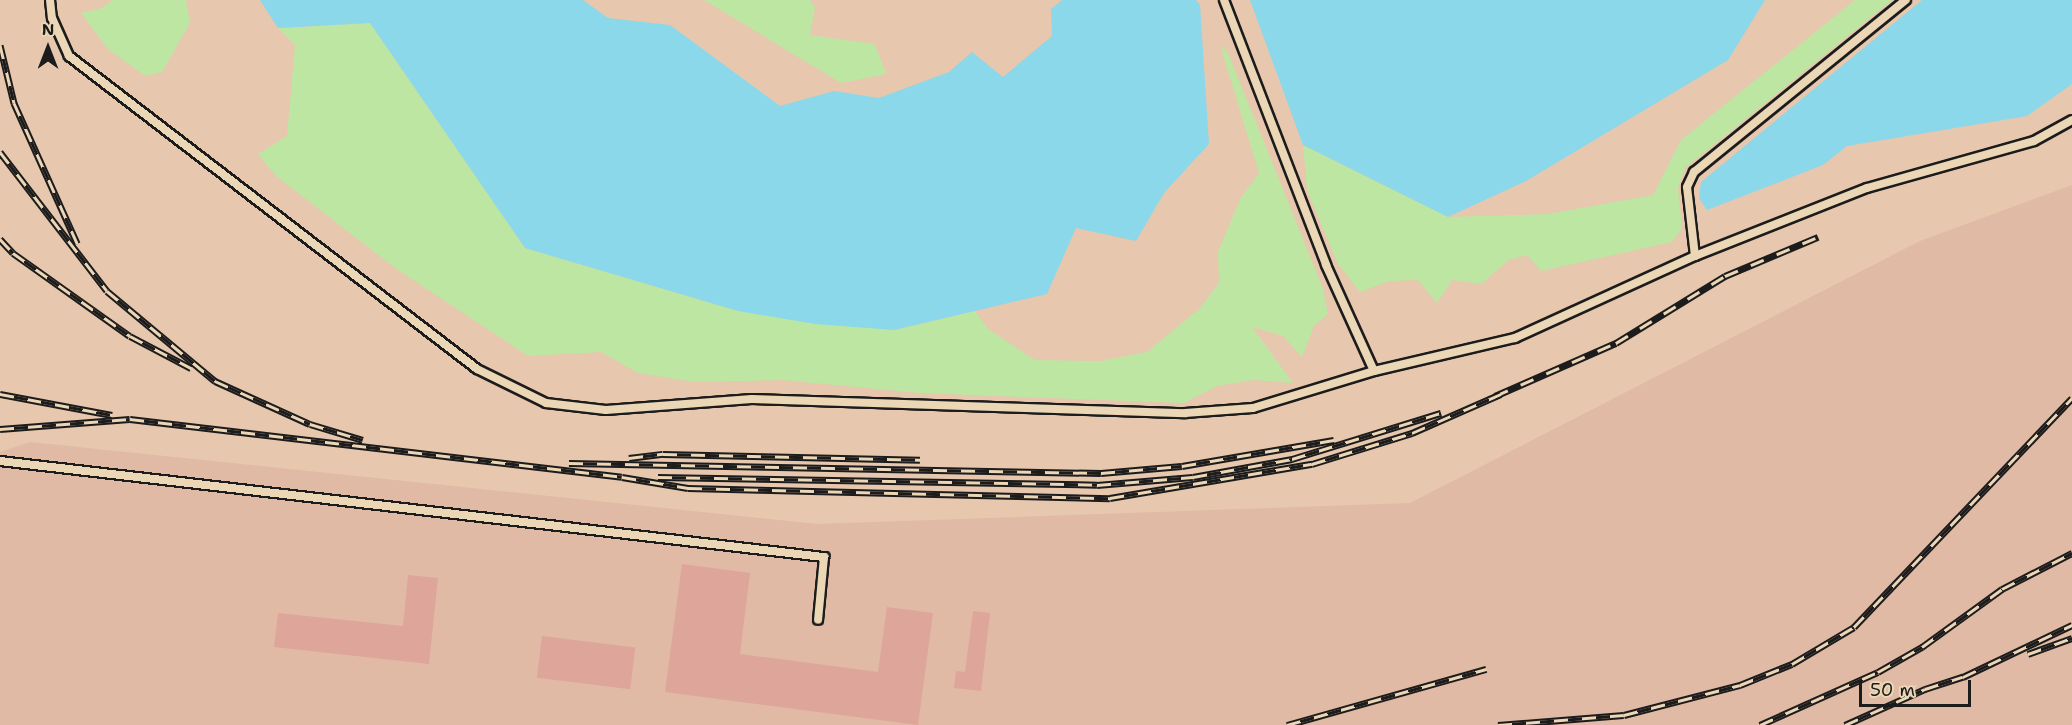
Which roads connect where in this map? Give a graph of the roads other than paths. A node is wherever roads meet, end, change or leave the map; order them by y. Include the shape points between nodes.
1 (50, 0) edge
2 (1224, 0) edge
3 (1906, 0) edge
4 (2072, 120) edge
5 (1695, 256) junction
6 (1374, 371) junction
7 (0, 461) edge
8 (818, 620) dead end

1 - 6 lane via 52,18 69,56 477,369 546,404 606,410 752,399 1185,413 1253,408
2 - 6 lane via 1326,264
3 - 5 lane via 1694,172 1686,187
4 - 5 lane via 2034,141 1867,188
5 - 6 lane via 1515,338
7 - 8 lane via 824,557

